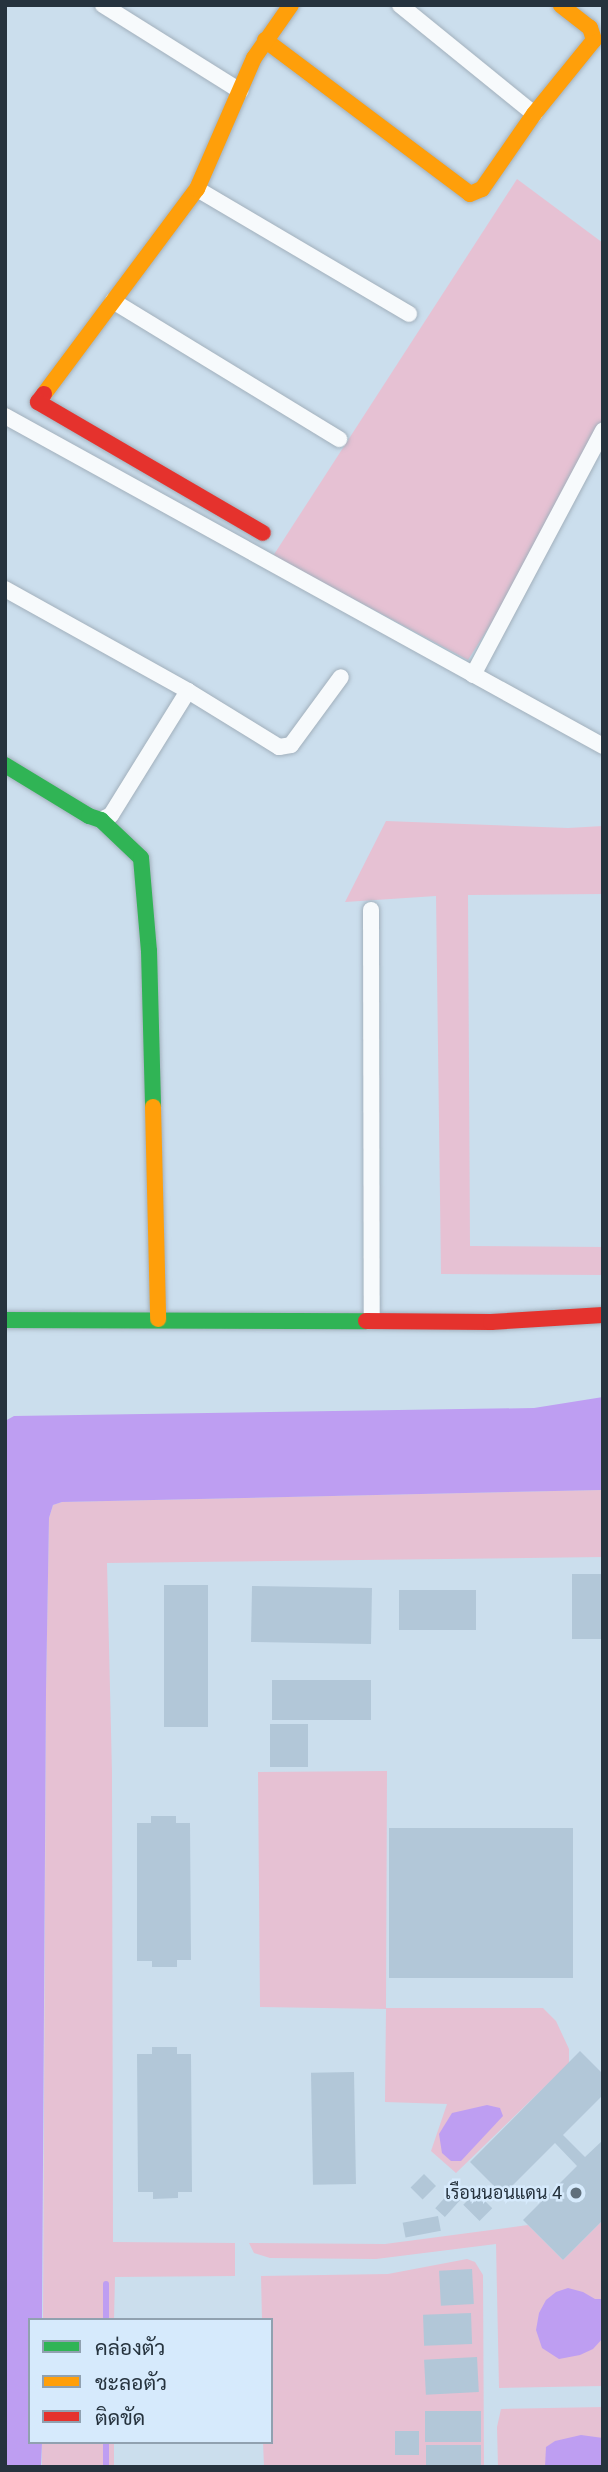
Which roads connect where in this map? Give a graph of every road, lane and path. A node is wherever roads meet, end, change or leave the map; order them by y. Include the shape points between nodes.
1 (103, 5) edge
2 (290, 5) edge
3 (400, 5) edge
4 (561, 5) edge
5 (265, 40) junction
6 (240, 91) junction
7 (534, 114) junction
8 (197, 189) junction
9 (113, 301) junction
10 (409, 314) dead end
11 (5, 416) edge
12 (603, 430) edge
13 (339, 439) dead end
14 (264, 533) dead end
15 (5, 589) edge
16 (473, 675) junction
17 (341, 677) dead end
18 (188, 691) junction
19 (603, 746) edge
20 (5, 765) edge
21 (101, 820) junction
22 (371, 910) dead end
23 (603, 1315) edge
24 (158, 1318) junction
25 (5, 1320) edge
26 (372, 1321) junction

1 - 6 street
2 - 5 street
3 - 7 street
4 - 7 street via 590,28 594,40
5 - 6 street
5 - 7 street via 470,194 482,189
6 - 8 street
8 - 9 street
8 - 10 street
9 - 13 street
9 - 14 street via 38,402
11 - 16 street
12 - 16 street
15 - 18 street
16 - 19 street
17 - 18 street via 285,748
18 - 21 street via 111,815
20 - 21 street
21 - 24 street via 136,851 142,867 149,951
22 - 26 street
23 - 26 street via 491,1322
24 - 25 street
24 - 26 street

